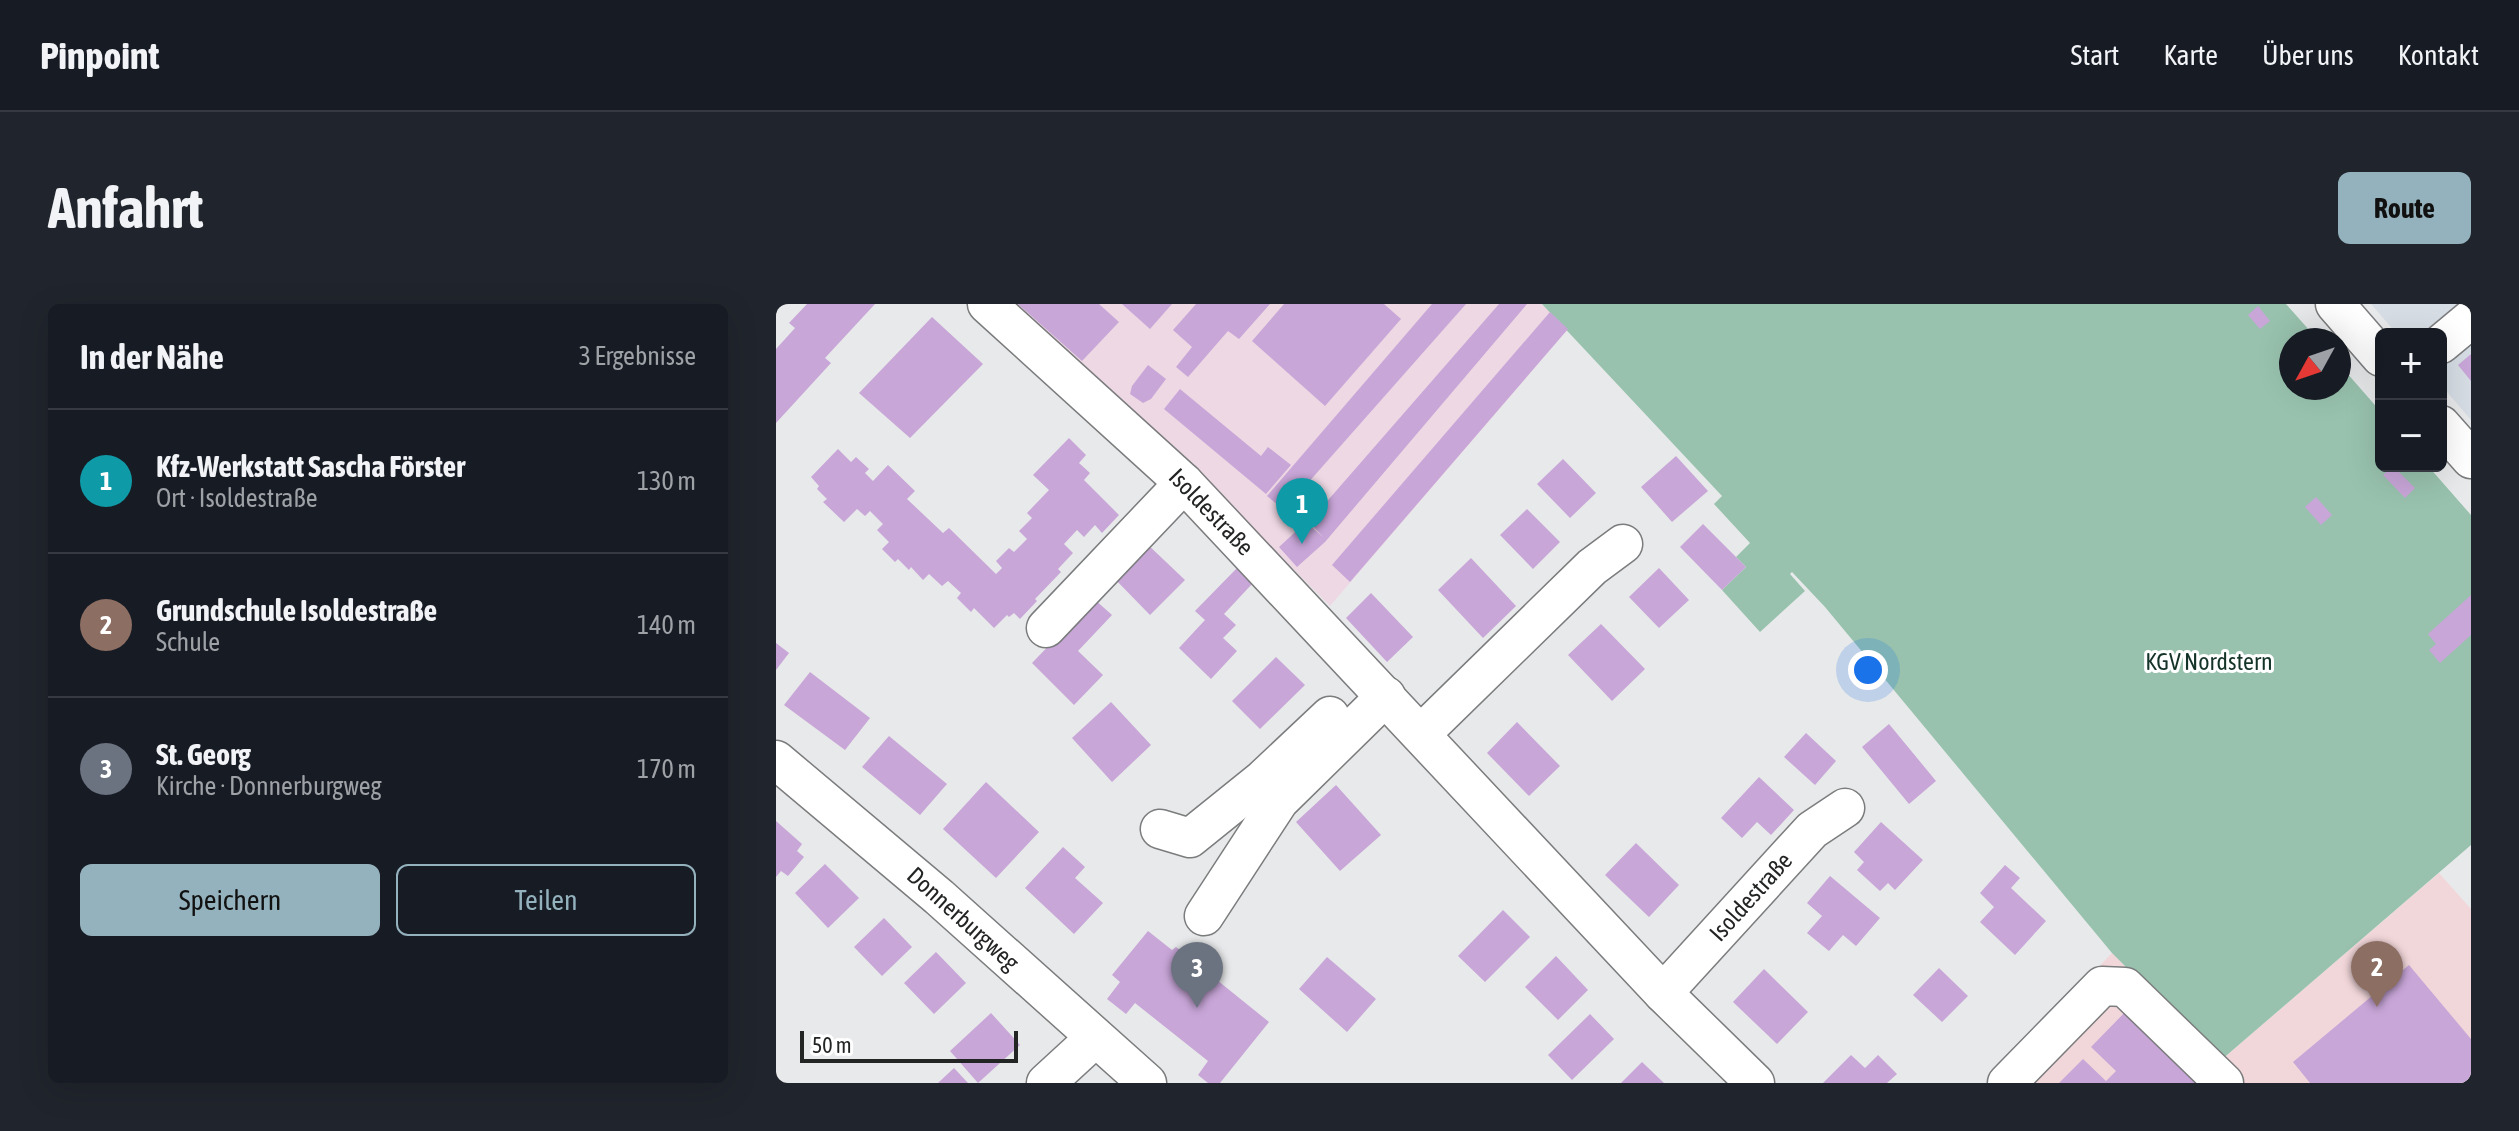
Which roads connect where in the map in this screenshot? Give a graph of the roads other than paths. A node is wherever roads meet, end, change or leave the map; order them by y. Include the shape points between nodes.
1 (987, 304) edge
2 (2335, 304) edge
3 (2471, 319) edge
4 (2447, 339) edge
5 (2375, 350) edge
6 (2447, 432) edge
7 (2471, 459) edge
8 (1184, 483) junction
9 (1623, 544) dead end
10 (1046, 628) dead end
11 (1378, 688) junction
12 (1422, 733) junction
13 (776, 760) edge
14 (1845, 808) dead end
15 (1160, 829) dead end
16 (1204, 916) dead end
17 (1663, 993) junction
18 (1095, 1038) junction
19 (1046, 1083) edge
20 (1147, 1083) edge
21 (1755, 1083) edge
22 (2007, 1083) edge
23 (2224, 1083) edge

1 - 8 street, Isoldestraße
2 - 5 street
3 - 4 street
6 - 7 street
8 - 10 street
8 - 11 street, Isoldestraße
9 - 12 street via 1592,567
11 - 12 street, Isoldestraße
11 - 15 street via 1201,831 1190,838
11 - 16 street via 1279,801
12 - 17 street, Isoldestraße
13 - 18 street, Donnerburgweg
14 - 17 street, Isoldestraße via 1812,830
17 - 21 street, Isoldestraße
18 - 19 street
18 - 20 street, Donnerburgweg
22 - 23 street via 2102,986 2125,987

